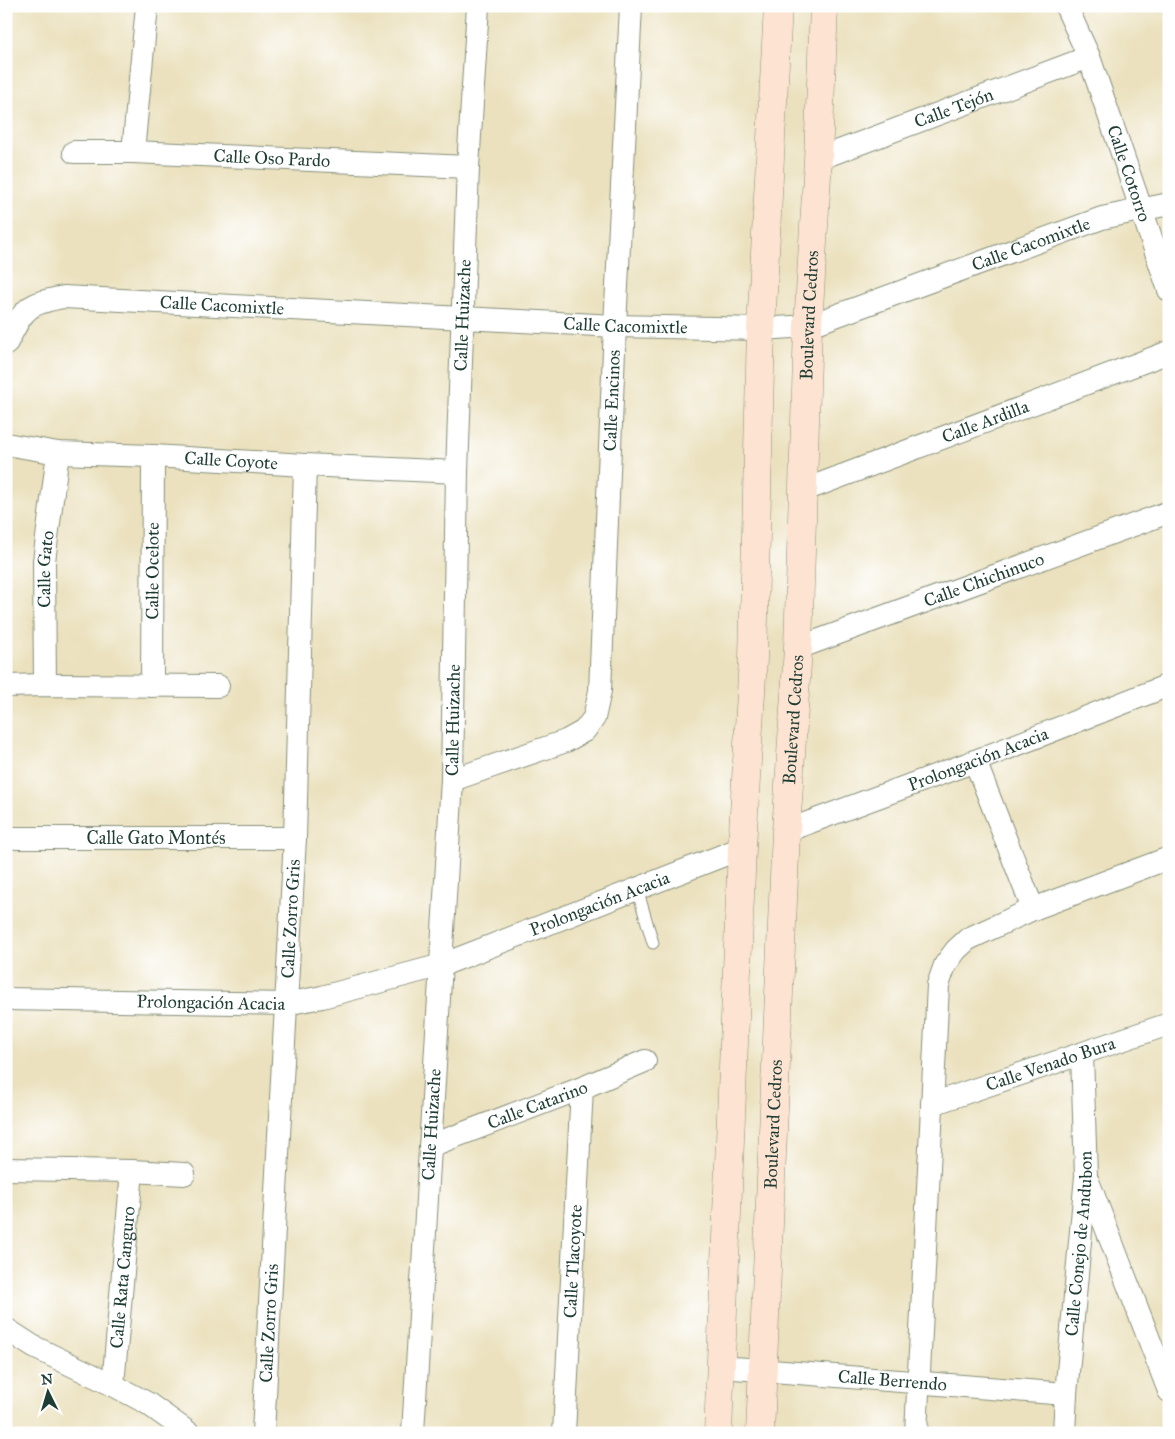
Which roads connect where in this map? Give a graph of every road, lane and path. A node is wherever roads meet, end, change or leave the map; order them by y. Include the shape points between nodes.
1 (147, 6) edge
2 (478, 6) edge
3 (631, 6) edge
4 (778, 6) edge
5 (824, 6) edge
6 (1066, 6) edge
7 (1089, 57) junction
8 (74, 152) dead end
9 (133, 152) junction
10 (818, 159) junction
11 (468, 167) junction
12 (1169, 204) edge
13 (1140, 210) junction
14 (1169, 290) edge
15 (462, 318) junction
16 (615, 326) junction
17 (808, 326) junction
18 (761, 329) junction
19 (6, 344) edge
20 (1169, 352) edge
21 (6, 444) edge
22 (58, 453) junction
23 (153, 456) junction
24 (306, 465) junction
25 (457, 472) junction
26 (802, 491) junction
27 (1169, 512) edge
28 (798, 648) junction
29 (45, 685) junction
30 (1169, 685) edge
31 (6, 686) edge
32 (152, 686) junction
33 (218, 686) dead end
34 (975, 761) junction
35 (452, 780) junction
36 (786, 831) junction
37 (16, 838) dead end
38 (295, 838) junction
39 (742, 848) junction
40 (1169, 858) edge
41 (637, 889) junction
42 (1033, 909) junction
43 (654, 943) dead end
44 (442, 965) junction
45 (6, 999) edge
46 (286, 1004) junction
47 (1169, 1024) edge
48 (1082, 1054) junction
49 (645, 1061) dead end
50 (582, 1088) junction
51 (932, 1104) junction
52 (430, 1146) junction
53 (6, 1169) edge
54 (132, 1171) junction
55 (184, 1174) dead end
56 (1086, 1176) junction
57 (6, 1329) edge
58 (721, 1367) junction
59 (763, 1369) junction
60 (918, 1383) junction
61 (113, 1385) junction
62 (1169, 1391) edge
63 (1066, 1394) junction
64 (189, 1433) edge
65 (263, 1433) edge
66 (413, 1433) edge
67 (564, 1433) edge
68 (718, 1433) edge
69 (760, 1433) edge
70 (916, 1433) edge
71 (1064, 1433) edge

1 - 9 street
2 - 11 street, Calle Huizache
3 - 16 street, Calle Encinos
4 - 18 street
5 - 10 street, Boulevard Cedros
6 - 7 street, Calle Cotorro
7 - 10 street, Calle Tejón
7 - 13 street, Calle Cotorro
8 - 9 street, Calle Oso Pardo
9 - 11 street, Calle Oso Pardo
10 - 17 street, Boulevard Cedros
11 - 15 street, Calle Huizache
12 - 13 street, Calle Cacomixtle
13 - 14 street, Calle Cotorro
13 - 17 street, Calle Cacomixtle via 1102,218
15 - 16 street, Calle Cacomixtle
15 - 19 street, Calle Cacomixtle via 64,297 30,306
15 - 25 street, Calle Huizache
16 - 18 street, Calle Cacomixtle
16 - 35 street, Calle Encinos via 600,690 594,718 584,731 566,741
17 - 18 street, Calle Cacomixtle
17 - 26 street, Boulevard Cedros
18 - 39 street via 753,658
20 - 26 street, Calle Ardilla
21 - 22 street, Calle Coyote
22 - 23 street, Calle Coyote
22 - 29 street, Calle Gato via 44,561
23 - 24 street, Calle Coyote
23 - 32 street, Calle Ocelote
24 - 25 street, Calle Coyote
24 - 38 street, Calle Zorro Gris
25 - 35 street, Calle Huizache
26 - 28 street, Boulevard Cedros
27 - 28 street, Calle Chichinuco
28 - 36 street, Boulevard Cedros
29 - 31 street
29 - 32 street
30 - 34 street, Prolongación Acacia
32 - 33 street
34 - 36 street, Prolongación Acacia
34 - 42 street
35 - 44 street, Calle Huizache
36 - 39 street, Prolongación Acacia
36 - 59 street, Boulevard Cedros
37 - 38 street, Calle Gato Montés
38 - 46 street, Calle Zorro Gris
39 - 41 street, Prolongación Acacia
39 - 58 street
40 - 42 street
41 - 43 lane
41 - 44 street, Prolongación Acacia
42 - 51 street via 968,939 945,965 938,985
44 - 46 street, Prolongación Acacia
44 - 52 street, Calle Huizache
45 - 46 street, Prolongación Acacia
46 - 65 street, Calle Zorro Gris
47 - 48 street, Calle Venado Bura
48 - 51 street, Calle Venado Bura
48 - 56 street, Calle Conejo de Andubon
49 - 50 street, Calle Catarino
50 - 52 street, Calle Catarino
50 - 67 street, Calle Tlacoyote
51 - 60 street
52 - 66 street, Calle Huizache
53 - 54 street
54 - 55 street
54 - 61 street, Calle Rata Canguro
56 - 62 street
56 - 63 street, Calle Conejo de Andubon
57 - 61 street via 34,1347
58 - 59 street, Calle Berrendo
58 - 68 street
59 - 60 street, Calle Berrendo
59 - 69 street, Boulevard Cedros
60 - 63 street, Calle Berrendo
60 - 70 street
61 - 64 street
63 - 71 street, Calle Conejo de Andubon

